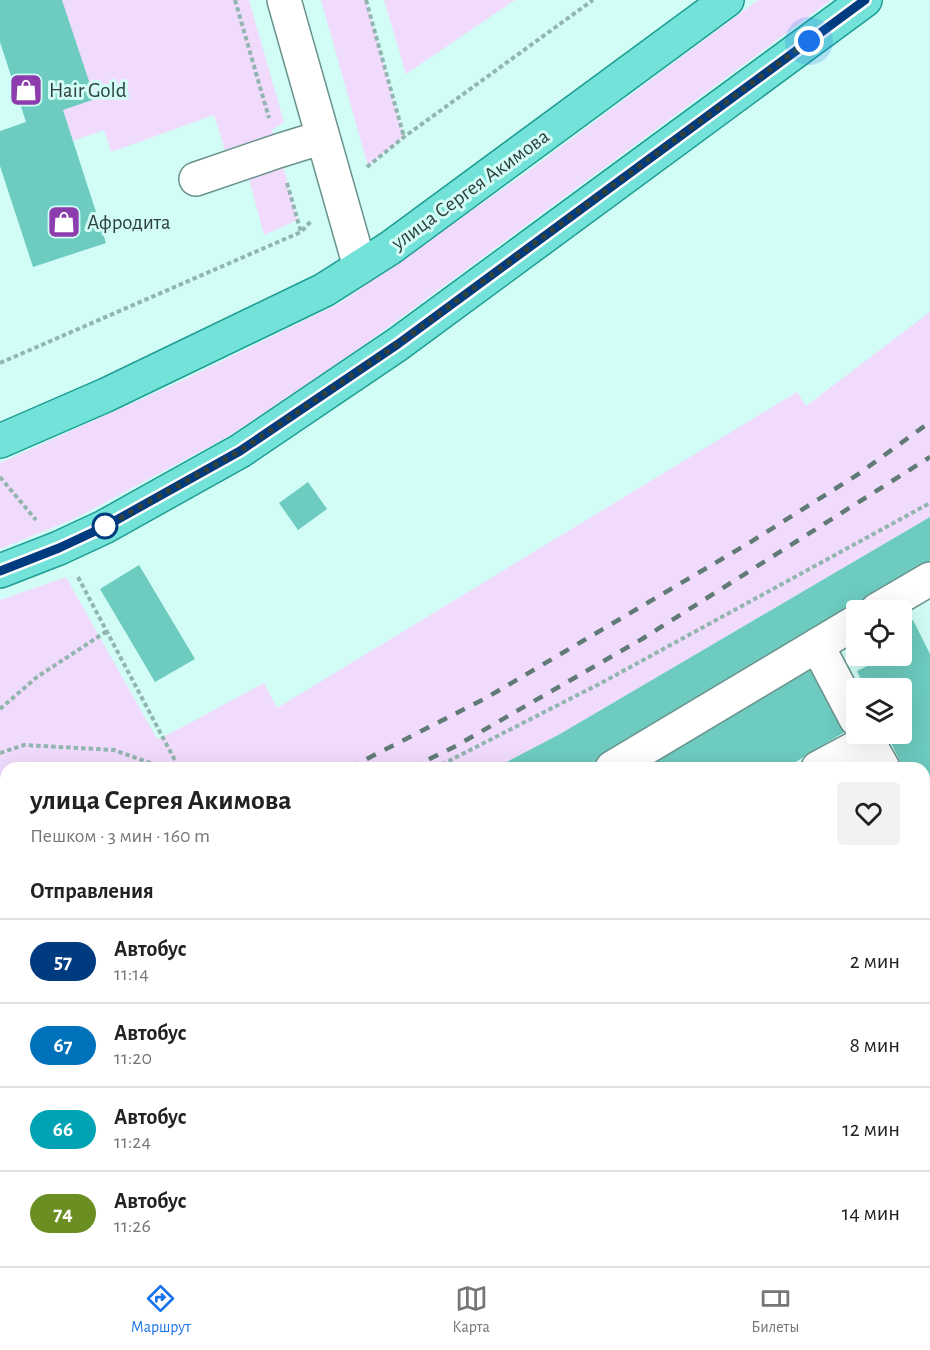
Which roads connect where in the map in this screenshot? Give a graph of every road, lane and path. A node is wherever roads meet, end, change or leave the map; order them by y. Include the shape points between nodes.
1 (284, 0) edge
2 (366, 0) edge
3 (727, 0) edge
4 (865, 0) edge
5 (404, 136) dead end
6 (323, 137) junction
7 (196, 179) dead end
8 (360, 267) junction
9 (0, 441) edge
10 (0, 477) edge
11 (930, 503) edge
12 (59, 548) junction
13 (0, 571) edge
14 (927, 589) edge
15 (901, 600) edge
16 (846, 628) edge
17 (107, 631) junction
18 (817, 645) junction
19 (846, 699) edge
20 (0, 709) edge
21 (861, 744) edge
22 (0, 753) edge
23 (147, 762) edge
24 (177, 762) edge
25 (447, 762) edge
26 (622, 762) edge
27 (829, 762) edge

1 - 6 street
2 - 5 path
3 - 8 main road, улица Сергея Акимова
4 - 12 main road via 398,344 240,451
6 - 7 street
6 - 8 street
8 - 9 main road, улица Сергея Акимова via 324,290 106,395
10 - 12 path
11 - 25 path via 603,682
12 - 13 main road
12 - 17 path
14 - 15 street
16 - 18 street
17 - 20 path via 37,676
17 - 24 path
18 - 19 street
18 - 26 street
21 - 27 street
22 - 23 path via 24,745 114,750

